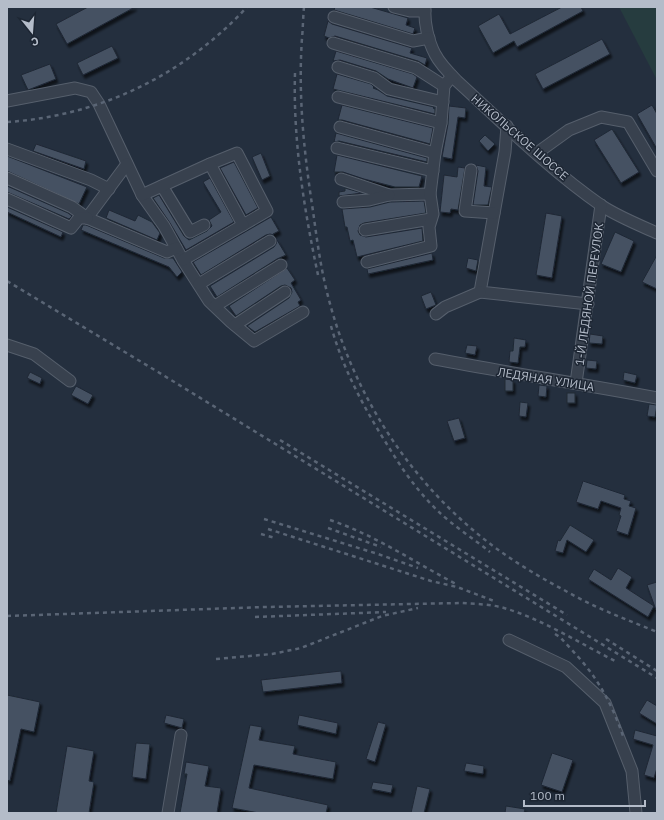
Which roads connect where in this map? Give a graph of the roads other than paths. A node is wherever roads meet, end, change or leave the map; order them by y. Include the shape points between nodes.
1 (394, 7) edge
2 (425, 9) edge
3 (334, 17) dead end
4 (429, 38) junction
5 (333, 43) dead end
6 (338, 67) dead end
7 (452, 76) junction
8 (444, 86) junction
9 (338, 97) dead end
10 (7, 101) edge
11 (443, 102) junction
12 (442, 123) junction
13 (507, 126) junction
14 (340, 127) dead end
15 (7, 148) edge
16 (337, 148) dead end
17 (435, 153) junction
18 (537, 153) junction
19 (127, 164) junction
20 (210, 164) junction
21 (471, 170) dead end
22 (433, 171) junction
23 (657, 171) edge
24 (7, 178) edge
25 (342, 179) dead end
26 (162, 186) junction
27 (109, 189) junction
28 (430, 194) junction
29 (142, 195) junction
30 (389, 195) junction
31 (7, 199) edge
32 (342, 202) dead end
33 (601, 205) junction
34 (494, 214) junction
35 (87, 218) junction
36 (431, 219) junction
37 (243, 224) junction
38 (204, 226) dead end
39 (365, 230) dead end
40 (657, 233) edge
41 (270, 241) dead end
42 (176, 248) junction
43 (183, 260) junction
44 (367, 262) dead end
45 (281, 265) dead end
46 (199, 284) junction
47 (285, 292) dead end
48 (480, 292) junction
49 (588, 304) junction
50 (215, 306) junction
51 (303, 312) dead end
52 (436, 314) dead end
53 (235, 325) junction
54 (7, 345) edge
55 (435, 359) dead end
56 (70, 381) dead end
57 (576, 383) junction
58 (657, 398) edge
59 (509, 640) dead end
60 (181, 735) dead end
61 (168, 813) edge
62 (636, 813) edge

1 - 2 street via 410,11
2 - 4 street, НИКОЛЬСКОЕ ШОССЕ
3 - 4 street via 413,41
4 - 7 street, НИКОЛЬСКОЕ ШОССЕ via 435,54
5 - 8 street via 416,68
6 - 11 street via 374,78 389,89
7 - 8 street
7 - 13 street, НИКОЛЬСКОЕ ШОССЕ
8 - 11 street
9 - 12 street
10 - 19 street via 75,88 92,92
11 - 12 street
12 - 17 street
13 - 18 street, НИКОЛЬСКОЕ ШОССЕ
13 - 34 street
14 - 17 street
15 - 27 street
16 - 22 street
17 - 22 street
18 - 23 street via 569,130 600,117 628,122
18 - 33 street, НИКОЛЬСКОЕ ШОССЕ
19 - 27 street
19 - 29 street
20 - 26 street
20 - 37 street
20 - 37 street via 237,153 267,211
21 - 34 street via 465,211
22 - 28 street
24 - 35 street via 72,207
25 - 30 street
26 - 29 street
26 - 38 street via 190,232
27 - 35 street
28 - 30 street
28 - 36 street via 433,214
29 - 42 street
30 - 32 street
31 - 35 street via 71,228 79,218
33 - 40 street, НИКОЛЬСКОЕ ШОССЕ
33 - 49 street, 1-Й ЛЕДЯНОЙ ПЕРЕУЛОК
34 - 48 street
35 - 42 street via 167,252
36 - 39 street
36 - 44 street via 428,227 431,246
37 - 43 street
41 - 46 street
42 - 43 street
43 - 46 street
45 - 50 street
46 - 50 street
47 - 53 street
48 - 49 street
48 - 52 street via 445,306
49 - 57 street, 1-Й ЛЕДЯНОЙ ПЕРЕУЛОК
50 - 53 street
51 - 53 street via 254,341
54 - 56 street via 34,354
55 - 57 street, ЛЕДЯНАЯ УЛИЦА
57 - 58 street, ЛЕДЯНАЯ УЛИЦА
59 - 62 street via 566,667 605,703 632,771
60 - 61 street

